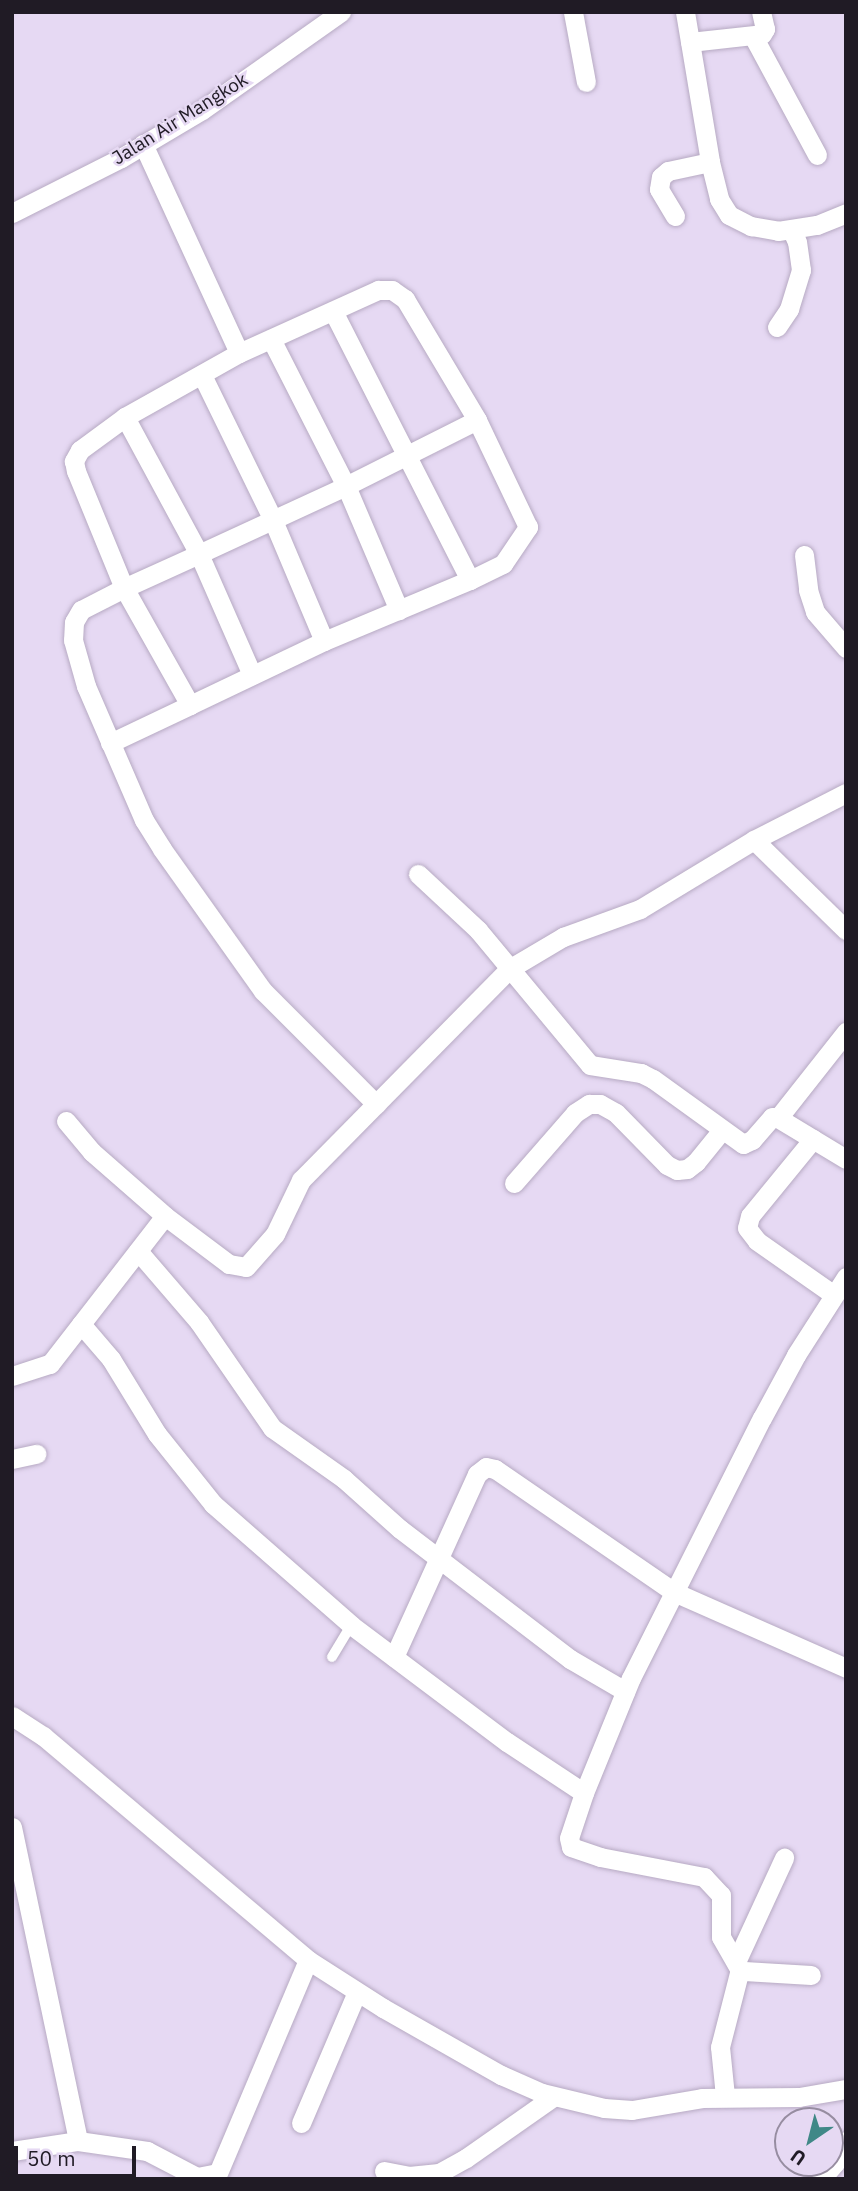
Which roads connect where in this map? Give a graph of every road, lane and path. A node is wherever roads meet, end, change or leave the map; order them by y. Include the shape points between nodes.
1 (341, 12) edge
2 (573, 12) edge
3 (685, 12) edge
4 (761, 12) edge
5 (754, 36) junction
6 (690, 42) junction
7 (586, 82) dead end
8 (144, 144) junction
9 (817, 155) dead end
10 (710, 162) junction
11 (12, 212) edge
12 (846, 213) edge
13 (675, 216) dead end
14 (792, 231) junction
15 (333, 311) junction
16 (777, 327) dead end
17 (271, 339) junction
18 (239, 354) junction
19 (202, 375) junction
20 (125, 417) junction
21 (477, 420) junction
22 (406, 456) junction
23 (346, 486) junction
24 (273, 520) junction
25 (199, 554) junction
26 (804, 555) dead end
27 (470, 580) junction
28 (124, 588) junction
29 (400, 610) junction
30 (324, 641) junction
31 (846, 648) edge
32 (253, 675) junction
33 (190, 705) junction
34 (110, 743) junction
35 (846, 793) edge
36 (754, 841) junction
37 (418, 874) dead end
38 (846, 930) edge
39 (509, 969) junction
40 (846, 1032) edge
41 (376, 1104) junction
42 (778, 1118) junction
43 (66, 1121) dead end
44 (721, 1131) junction
45 (813, 1139) junction
46 (846, 1159) edge
47 (514, 1183) dead end
48 (165, 1216) junction
49 (138, 1251) junction
50 (846, 1277) edge
51 (834, 1295) junction
52 (81, 1324) junction
53 (12, 1376) edge
54 (36, 1454) dead end
55 (12, 1459) edge
56 (437, 1558) junction
57 (674, 1592) junction
58 (351, 1625) junction
59 (332, 1657) dead end
60 (394, 1657) junction
61 (846, 1668) edge
62 (625, 1691) junction
63 (12, 1716) edge
64 (584, 1793) junction
65 (12, 1827) edge
66 (784, 1858) dead end
67 (308, 1960) junction
68 (739, 1967) junction
69 (811, 1975) dead end
70 (357, 1992) junction
71 (846, 2089) edge
72 (553, 2096) junction
73 (725, 2096) junction
74 (301, 2123) dead end
75 (78, 2141) junction
76 (846, 2141) edge
77 (12, 2151) edge
78 (384, 2171) dead end
79 (183, 2176) edge
80 (821, 2179) edge

1 - 8 street, Jalan Air Mangkok via 202,110
2 - 7 street
3 - 6 street
4 - 5 street via 765,29
5 - 6 street
5 - 9 street
6 - 10 street
8 - 11 street, Jalan Air Mangkok
8 - 18 street
10 - 13 street via 668,171 661,177 659,190
10 - 14 street via 719,199 729,215 751,226
12 - 14 street
14 - 16 street via 801,270 789,309
15 - 17 street
15 - 21 street via 378,289 399,294
15 - 22 street
17 - 18 street
17 - 23 street
18 - 19 street
19 - 20 street
19 - 24 street
20 - 25 street
20 - 28 street via 80,450 74,461
21 - 22 street
21 - 27 street via 528,527 503,564
22 - 23 street
22 - 27 street
23 - 24 street
23 - 29 street
24 - 25 street
24 - 30 street
25 - 28 street
25 - 32 street
26 - 31 street via 815,612
27 - 29 street
28 - 33 street
28 - 34 street via 81,610 73,639 86,686
29 - 30 street
30 - 32 street
32 - 33 street
33 - 34 street
34 - 41 street via 144,820 263,991
35 - 36 street
36 - 38 street
36 - 39 street via 640,909 563,937
37 - 39 street via 478,930
39 - 41 street
39 - 44 street via 590,1065 653,1079
40 - 42 street
41 - 48 street via 301,1180 275,1234 246,1268 229,1264
42 - 44 street via 772,1117 747,1143
42 - 45 street
43 - 48 street via 92,1152
44 - 47 street via 696,1162 677,1170 616,1113 589,1104 575,1113
45 - 46 street
45 - 51 street via 750,1216 747,1228 757,1241
48 - 49 street
49 - 52 street
49 - 56 street via 199,1322 272,1428 344,1479
50 - 51 street
51 - 57 street via 767,1408
52 - 53 street via 50,1364
52 - 58 street via 111,1359 157,1434 199,1490
54 - 55 street
56 - 57 street via 477,1474 486,1467
56 - 60 street
56 - 62 street via 570,1659
57 - 61 street
57 - 62 street
58 - 59 lane
58 - 60 street
60 - 64 street
62 - 64 street
63 - 67 street via 43,1736
64 - 68 street via 569,1838 571,1847 704,1877 721,1895 721,1937
65 - 75 street
66 - 68 street
67 - 70 street
67 - 79 street via 222,2167 206,2177
68 - 69 street
68 - 73 street via 720,2047
70 - 72 street via 501,2075
70 - 74 street
71 - 73 street via 799,2097
72 - 73 street via 632,2110
72 - 78 street via 439,2173 408,2176
75 - 77 street
75 - 79 street via 147,2151
76 - 80 street

